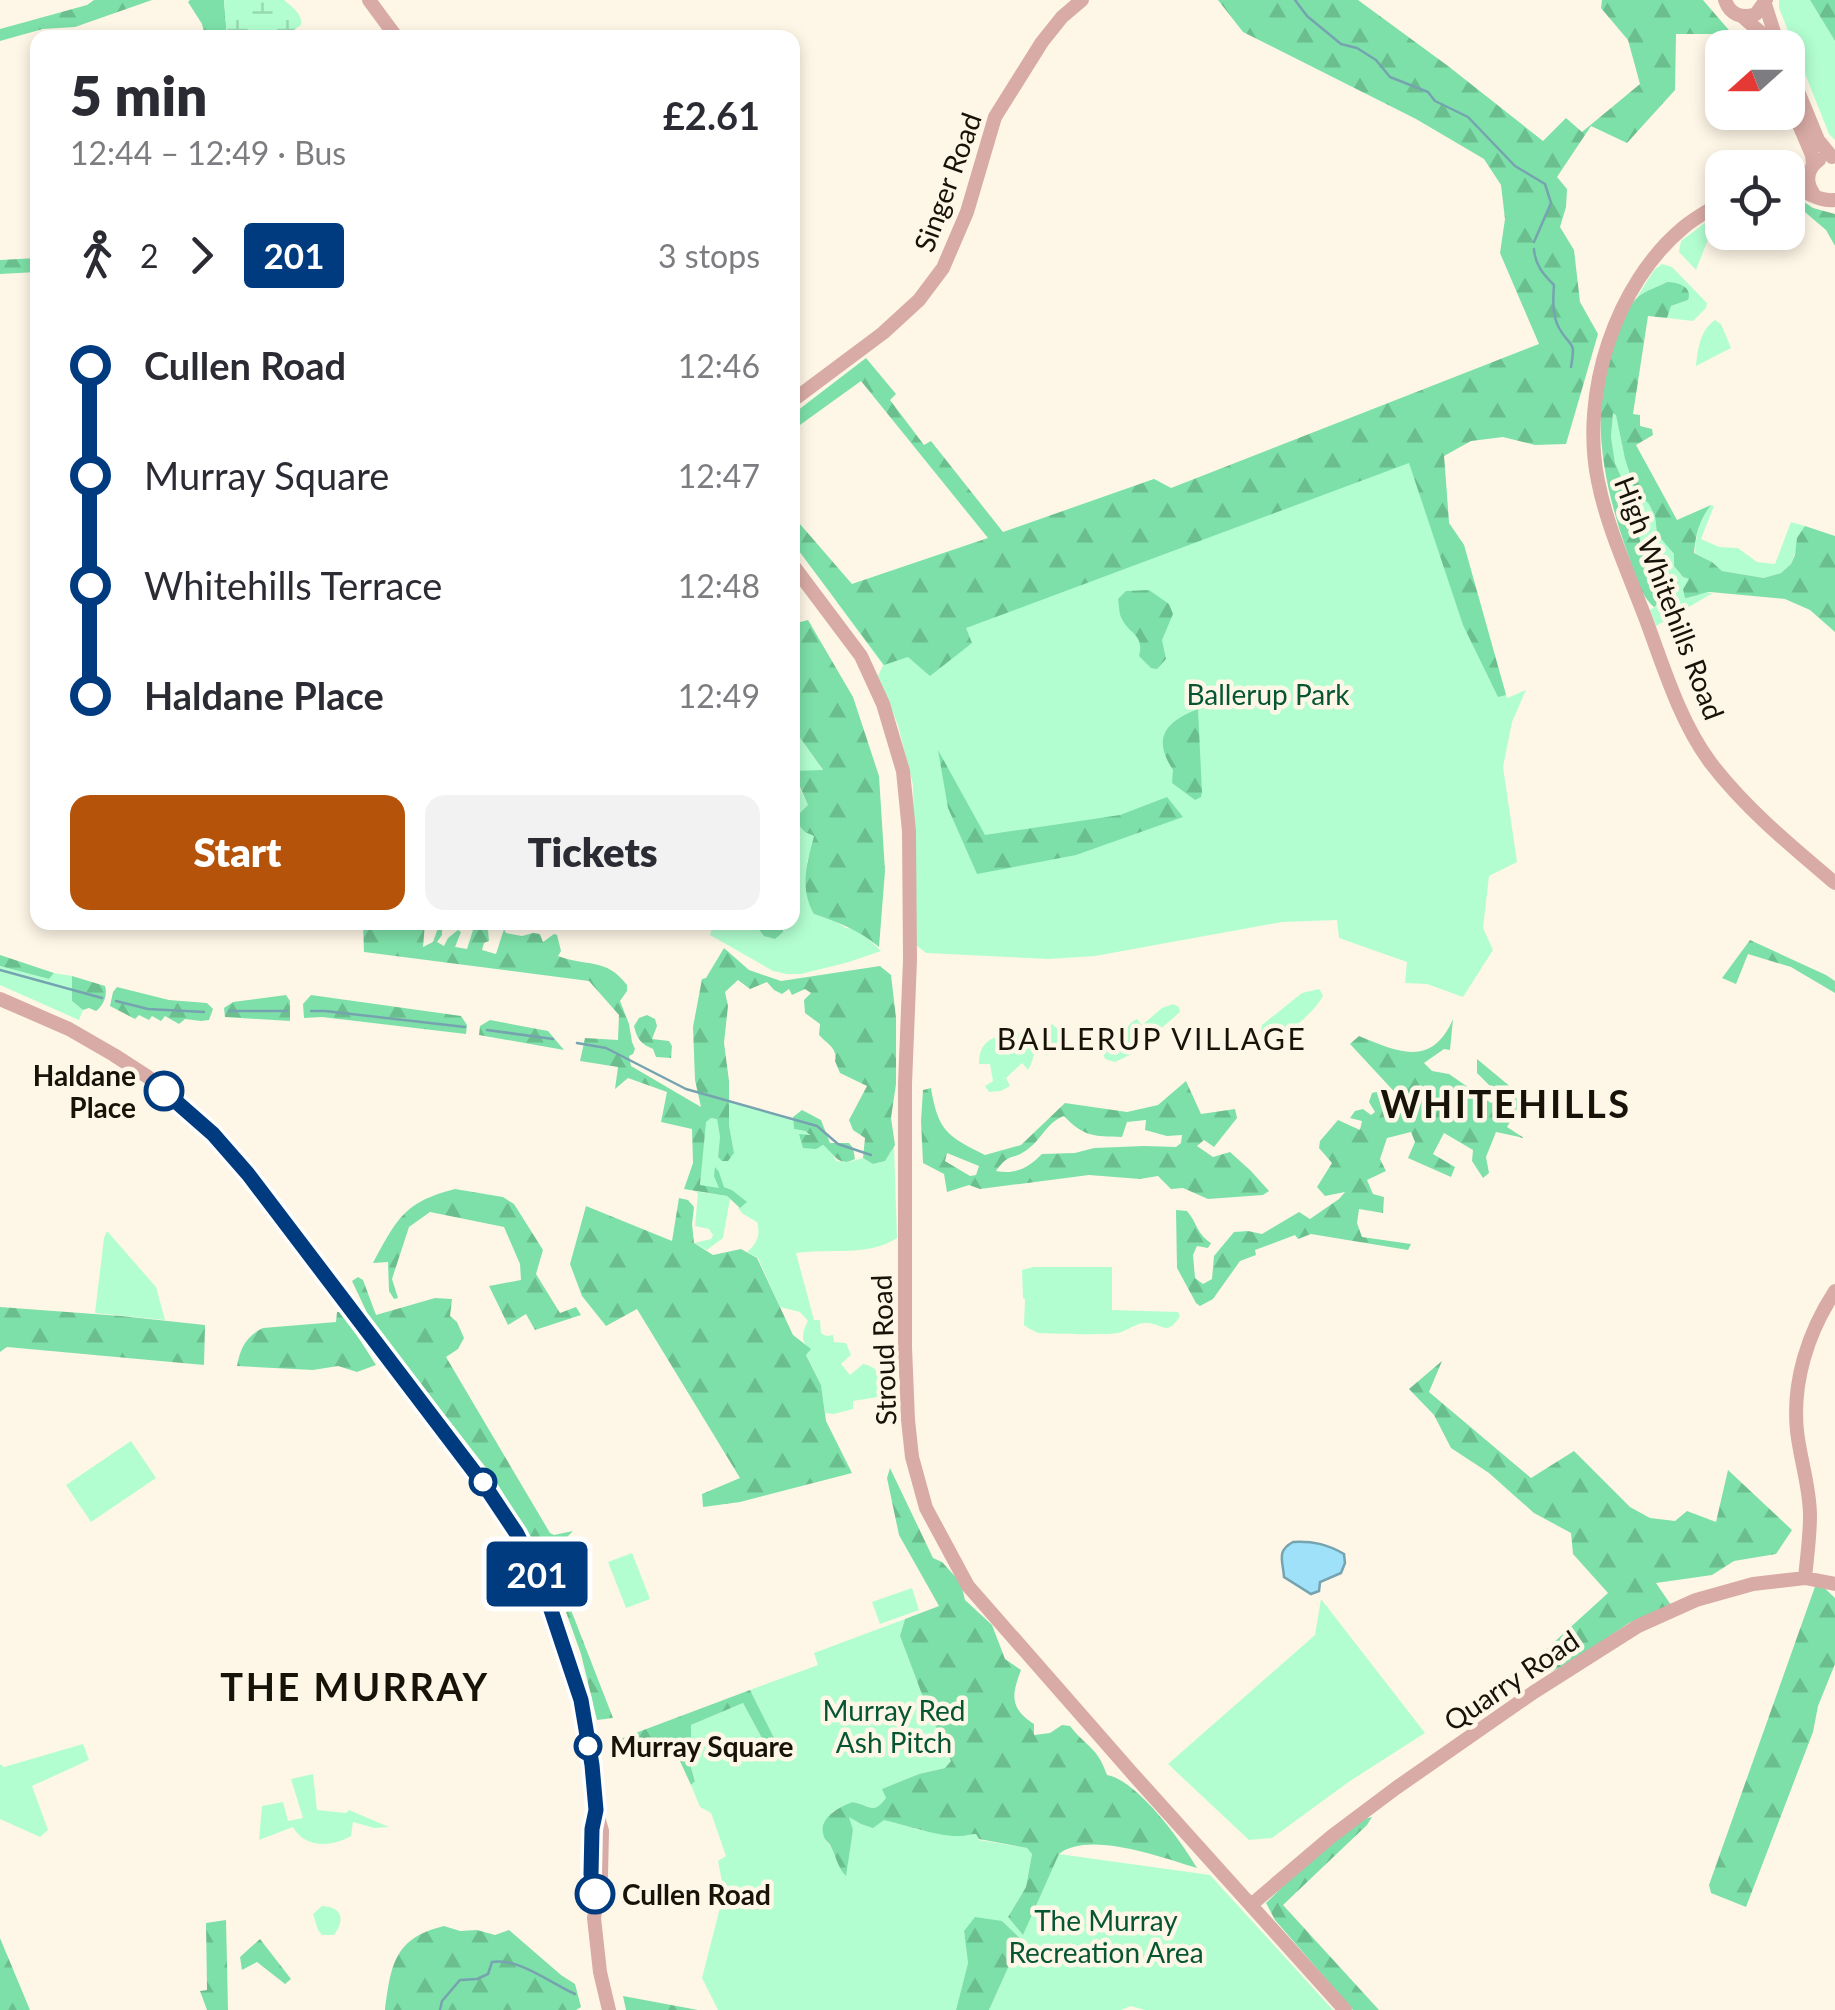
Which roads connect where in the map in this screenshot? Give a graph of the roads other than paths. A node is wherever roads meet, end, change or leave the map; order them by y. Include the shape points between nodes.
1 (369, 0) edge
2 (1082, 0) edge
3 (1725, 0) edge
4 (1765, 2) edge
5 (1743, 17) junction
6 (392, 30) edge
7 (1758, 30) edge
8 (1774, 30) edge
9 (1805, 108) edge
10 (1801, 130) edge
11 (1834, 158) edge
12 (1811, 168) junction
13 (1805, 172) edge
14 (1805, 190) edge
15 (1813, 194) junction
16 (1833, 202) edge
17 (1705, 213) edge
18 (800, 395) edge
19 (800, 575) edge
20 (1835, 883) edge
21 (0, 999) edge
22 (1835, 1291) edge
23 (1806, 1578) junction
24 (1835, 1584) edge
25 (1251, 1905) junction
26 (608, 2005) edge
27 (1345, 2010) edge

1 - 6 street
2 - 18 street, Singer Road via 1042,42 994,118 967,212 942,268 883,333
3 - 5 street
4 - 5 street
4 - 8 street
5 - 7 street
9 - 11 street
10 - 12 street
11 - 12 street
12 - 13 street
12 - 15 street
14 - 15 street
15 - 16 street
17 - 20 street, High Whitehills Road via 1662,250 1610,333 1594,410 1597,480 1684,716 1705,754 1764,821
19 - 25 street, Stroud Road via 861,656 903,771 910,868 905,1346 912,1457 926,1508 968,1586
21 - 26 street via 114,1055 213,1134 517,1534 543,1586 581,1700 596,1810 594,1918
22 - 23 street via 1814,1329 1796,1404 1810,1514
23 - 24 street, Quarry Road
23 - 25 street, Quarry Road via 1696,1600 1638,1626 1396,1788
25 - 27 street, Stroud Road

